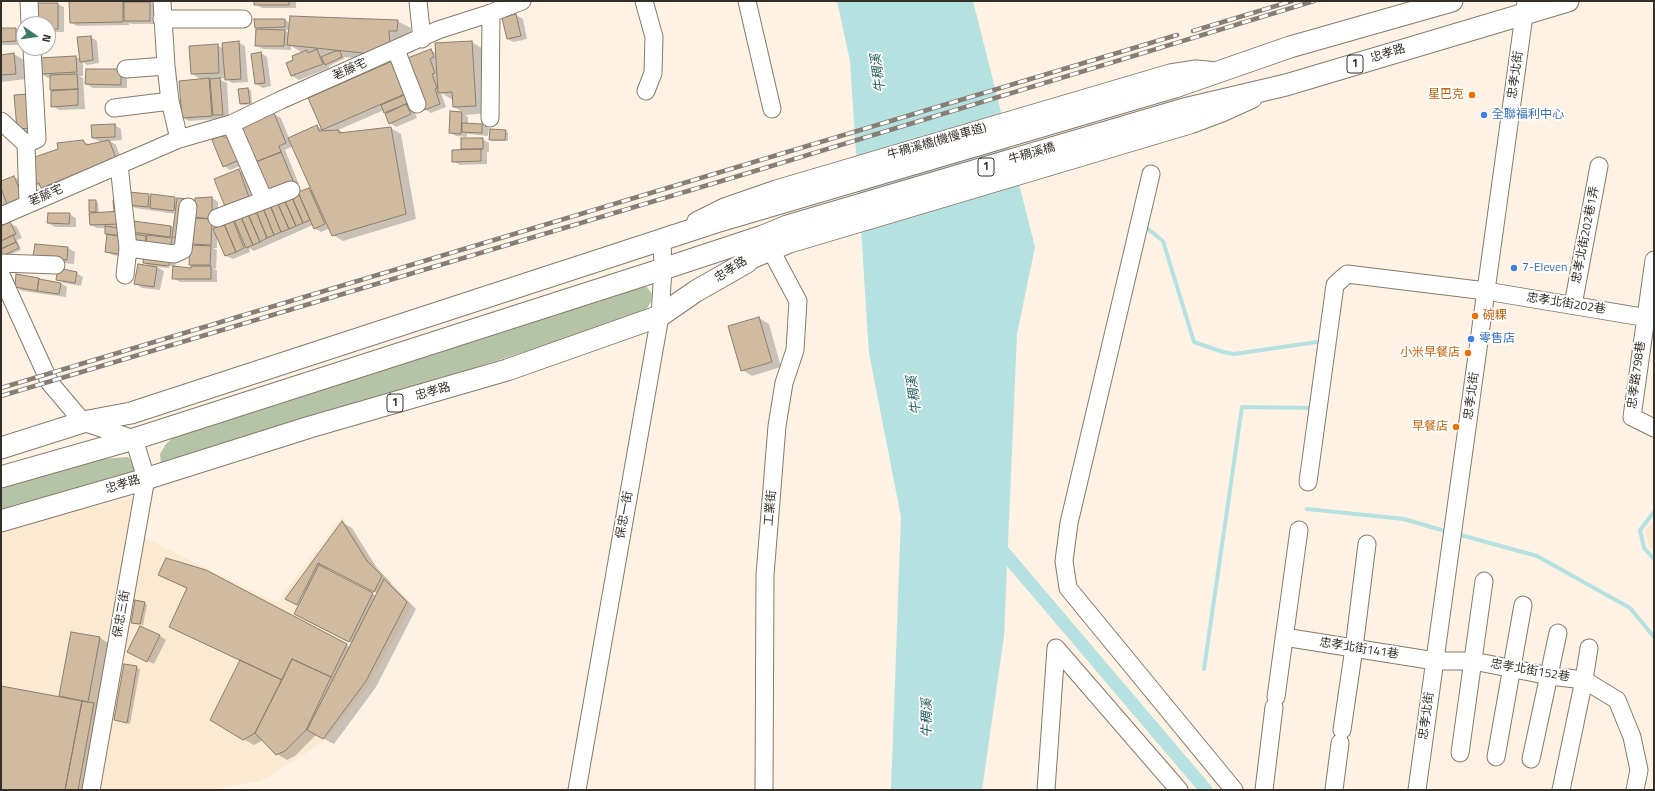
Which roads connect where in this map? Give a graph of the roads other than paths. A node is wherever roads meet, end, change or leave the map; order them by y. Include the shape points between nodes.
1 (29, 1) edge
2 (162, 1) edge
3 (418, 1) edge
4 (522, 1) edge
5 (644, 1) edge
6 (747, 1) edge
7 (1452, 1) edge
8 (1568, 1) edge
9 (1525, 7) edge
10 (491, 13) junction
11 (30, 16) edge
12 (162, 19) junction
13 (243, 19) dead end
14 (422, 39) junction
15 (396, 50) junction
16 (32, 56) edge
17 (166, 66) junction
18 (126, 69) dead end
19 (646, 91) dead end
20 (170, 101) junction
21 (417, 104) dead end
22 (114, 108) dead end
23 (772, 109) dead end
24 (1187, 117) joint
25 (490, 118) dead end
26 (1, 121) edge
27 (231, 124) junction
28 (179, 139) junction
29 (26, 144) junction
30 (119, 165) junction
31 (1599, 166) dead end
32 (1151, 174) dead end
33 (291, 190) dead end
34 (264, 200) junction
35 (28, 203) junction
36 (188, 207) dead end
37 (1, 216) edge
38 (217, 218) dead end
39 (662, 239) junction
40 (767, 244) junction
41 (128, 248) junction
42 (1654, 260) edge
43 (1, 263) edge
44 (56, 265) dead end
45 (663, 270) junction
46 (125, 275) dead end
47 (1, 276) edge
48 (1486, 291) junction
49 (1573, 305) junction
50 (660, 316) junction
51 (1650, 318) edge
52 (83, 422) junction
53 (1654, 428) edge
54 (134, 438) junction
55 (1, 448) edge
56 (1, 477) edge
57 (146, 478) junction
58 (1308, 482) dead end
59 (1, 521) edge
60 (1299, 530) dead end
61 (1367, 544) dead end
62 (1484, 581) dead end
63 (1523, 605) dead end
64 (1558, 633) dead end
65 (1284, 637) junction
66 (1354, 648) junction
67 (1589, 648) dead end
68 (1435, 660) junction
69 (1473, 661) junction
70 (1511, 668) junction
71 (1550, 676) junction
72 (1584, 680) junction
73 (1460, 753) dead end
74 (1496, 757) dead end
75 (1531, 759) dead end
76 (91, 790) edge
77 (578, 790) edge
78 (764, 790) edge
79 (1046, 790) edge
80 (1179, 790) edge
81 (1234, 790) edge
82 (1264, 790) edge
83 (1334, 790) edge
84 (1417, 790) edge
85 (1561, 790) edge
86 (1635, 790) edge

1 - 11 street
2 - 12 street
3 - 14 street
4 - 10 street, 荖藤宅
5 - 19 street via 654,37 653,73
6 - 23 street
7 - 39 main road, 牛稠溪橋 / 1 via 1290,47 1218,72 1175,79 778,197 716,222
8 - 9 main road, 忠孝路 / 1
9 - 24 main road, 忠孝路 / 1
9 - 48 street, 忠孝北街
10 - 14 street, 荖藤宅 via 438,30
10 - 25 street
12 - 13 street
12 - 17 street
14 - 15 street, 荖藤宅
15 - 21 street
15 - 27 street, 荖藤宅
16 - 29 street via 37,139
17 - 18 street
17 - 20 street
20 - 22 street
20 - 28 street
24 - 40 main road, 牛稠溪橋 / 1 via 788,235
26 - 29 street
27 - 28 street, 荖藤宅
27 - 34 street
28 - 30 street, 荖藤宅
29 - 35 street
30 - 35 street, 荖藤宅
30 - 41 street
31 - 49 street, 忠孝北街202巷1弄
32 - 81 street via 1070,523 1064,561 1068,588
33 - 34 street
34 - 38 street
35 - 37 street, 荖藤宅
36 - 41 street via 183,250 174,254
39 - 45 street, 保忠一街
39 - 52 main road, 1 via 131,413
40 - 45 main road, 忠孝路 / 1
40 - 50 main road, 忠孝路 / 1 via 747,262 696,291
40 - 78 street, 工業街 via 798,301 795,350 784,384 777,426 766,575
41 - 46 street
42 - 51 street, 忠孝路798巷
43 - 44 street
45 - 50 street, 保忠一街
45 - 54 main road, 忠孝路 / 1
47 - 52 street via 46,375
48 - 49 street, 忠孝北街202巷
48 - 58 street, 忠孝北街202巷 via 1347,274 1335,285
48 - 68 street, 忠孝北街
49 - 51 street, 忠孝北街202巷
50 - 57 main road, 忠孝路 / 1 via 507,370
50 - 77 street, 保忠一街
51 - 53 street, 忠孝路798巷 via 1632,417
52 - 54 street
52 - 55 main road, 1
54 - 56 main road, 忠孝路 / 1
54 - 57 street, 保忠三街
57 - 59 main road, 忠孝路 / 1
57 - 76 street, 保忠三街
60 - 65 street
61 - 66 street
62 - 69 street
63 - 70 street
64 - 71 street
65 - 66 street, 忠孝北街141巷
65 - 82 street
66 - 68 street, 忠孝北街141巷
66 - 83 street
67 - 72 street
68 - 69 street, 忠孝北街152巷
68 - 84 street, 忠孝北街
69 - 70 street, 忠孝北街152巷
69 - 73 street
70 - 71 street, 忠孝北街152巷
70 - 74 street
71 - 72 street, 忠孝北街152巷
71 - 75 street
72 - 85 street, 忠孝北街152巷
72 - 86 street via 1617,700 1632,736 1639,770
79 - 80 street via 1056,648

